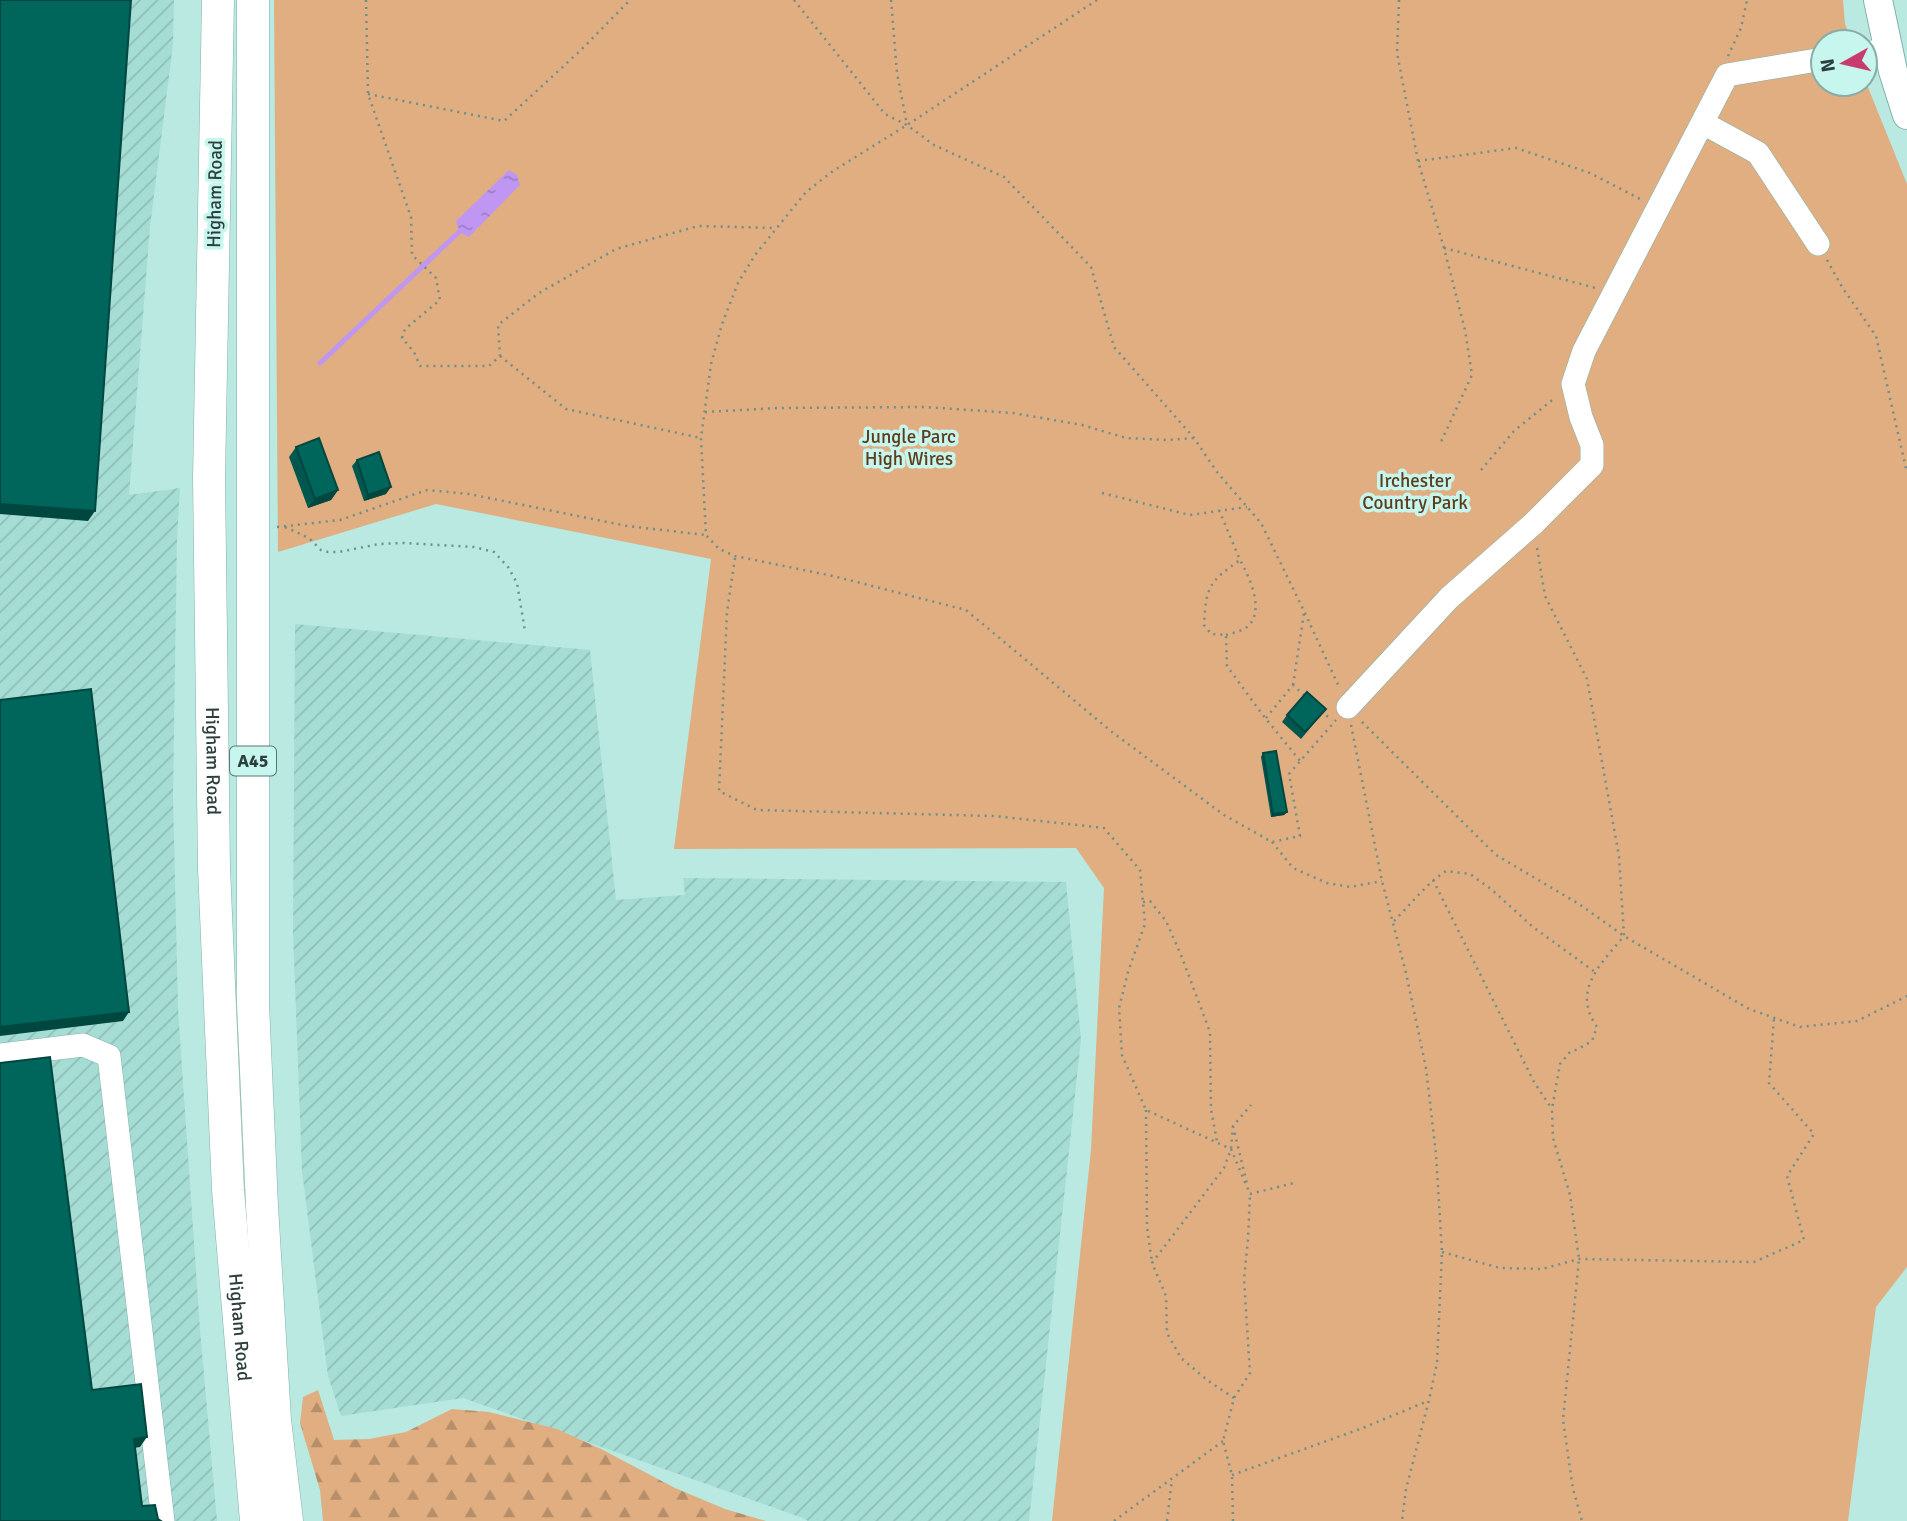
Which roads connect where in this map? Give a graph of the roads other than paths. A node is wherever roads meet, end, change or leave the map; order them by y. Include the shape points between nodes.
1 (205, 0) edge
2 (218, 0) edge
3 (253, 0) edge
4 (1878, 0) edge
5 (1877, 28) edge
6 (1879, 56) edge
7 (1809, 62) edge
8 (217, 98) junction
9 (1907, 115) edge
10 (1703, 122) junction
11 (1818, 244) road end
12 (1341, 715) road end
13 (0, 1055) edge
14 (163, 1521) edge
15 (256, 1521) edge
16 (287, 1521) edge

1 - 8 highway
2 - 8 highway, Higham Road / A45
3 - 16 highway, Higham Road / A45 via 253,1004 273,1393
4 - 5 main road
6 - 9 main road via 1895,80
7 - 10 lane via 1727,75
8 - 15 highway, Higham Road / A45 via 209,478 214,868 229,1190
10 - 11 lane via 1758,153
10 - 12 lane via 1584,351 1573,383 1592,445 1592,465 1449,598
13 - 14 lane via 83,1045 109,1056

